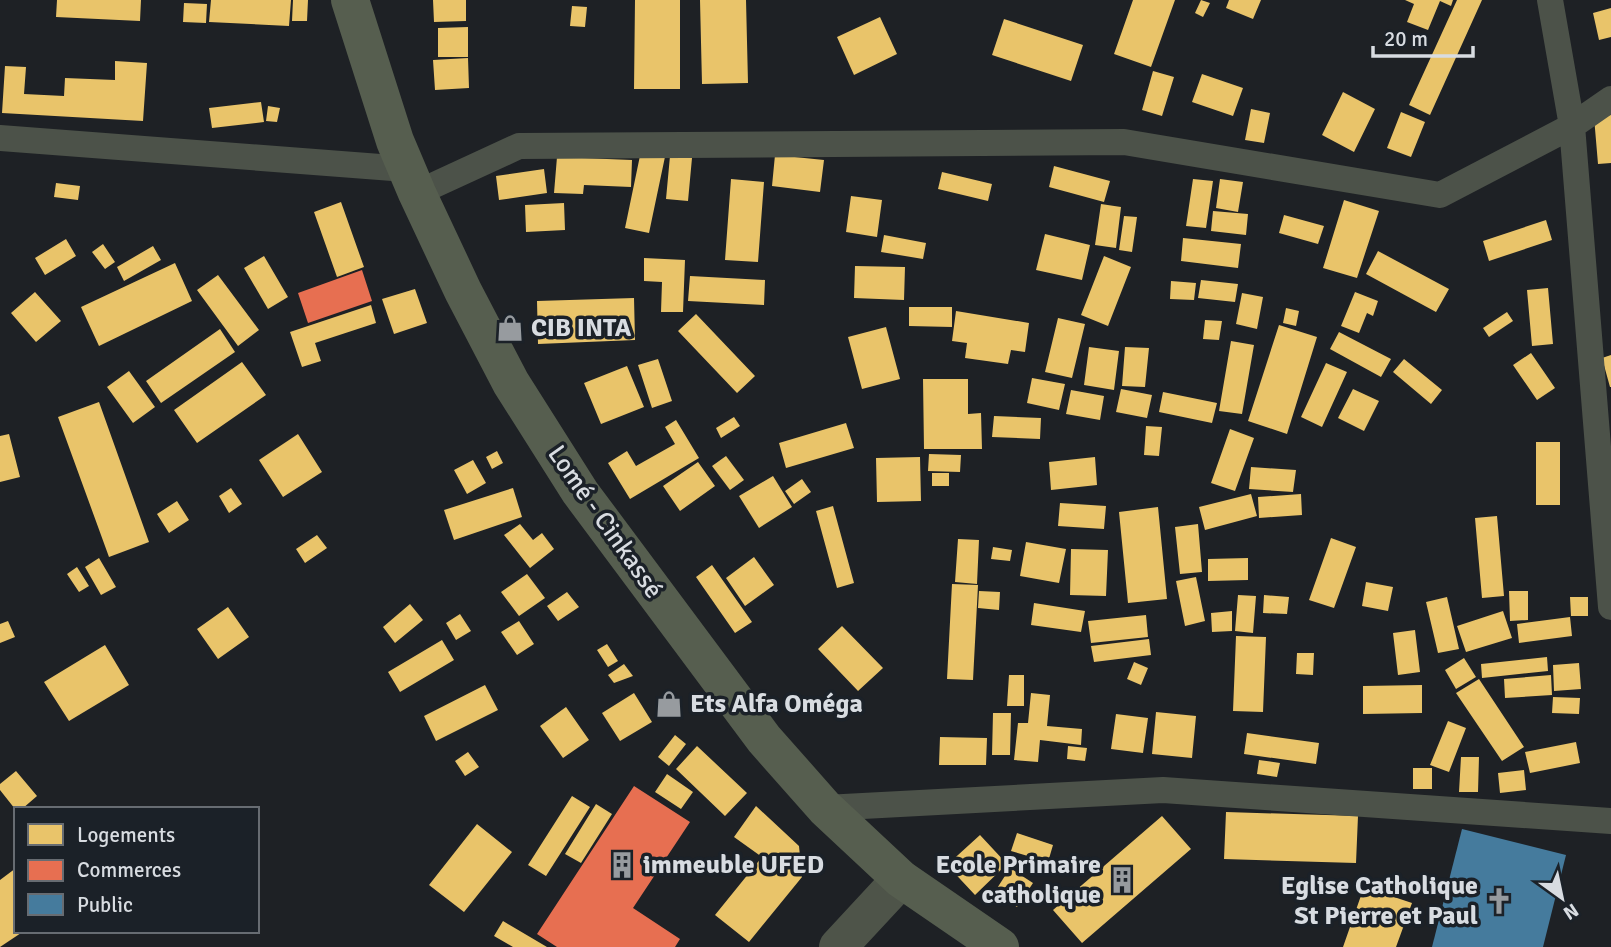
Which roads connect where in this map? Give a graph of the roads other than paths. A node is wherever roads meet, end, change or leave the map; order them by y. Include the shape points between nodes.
1 (350, 0) edge
2 (1550, 0) edge
3 (1611, 99) edge
4 (1572, 126) junction
5 (0, 138) edge
6 (412, 181) junction
7 (1611, 607) edge
8 (825, 808) junction
9 (1611, 821) edge
10 (901, 879) junction
11 (838, 947) edge
12 (1000, 947) edge

1 - 6 highway, Lomé - Cinkassé
2 - 4 street
3 - 4 street
4 - 6 street via 1440,195 1124,142 519,146
4 - 7 street
5 - 6 street
6 - 8 highway, Lomé - Cinkassé via 511,383 580,492 764,739
8 - 9 street via 1163,790
8 - 10 highway, Lomé - Cinkassé
10 - 11 main road
10 - 12 highway, Lomé - Cinkassé

